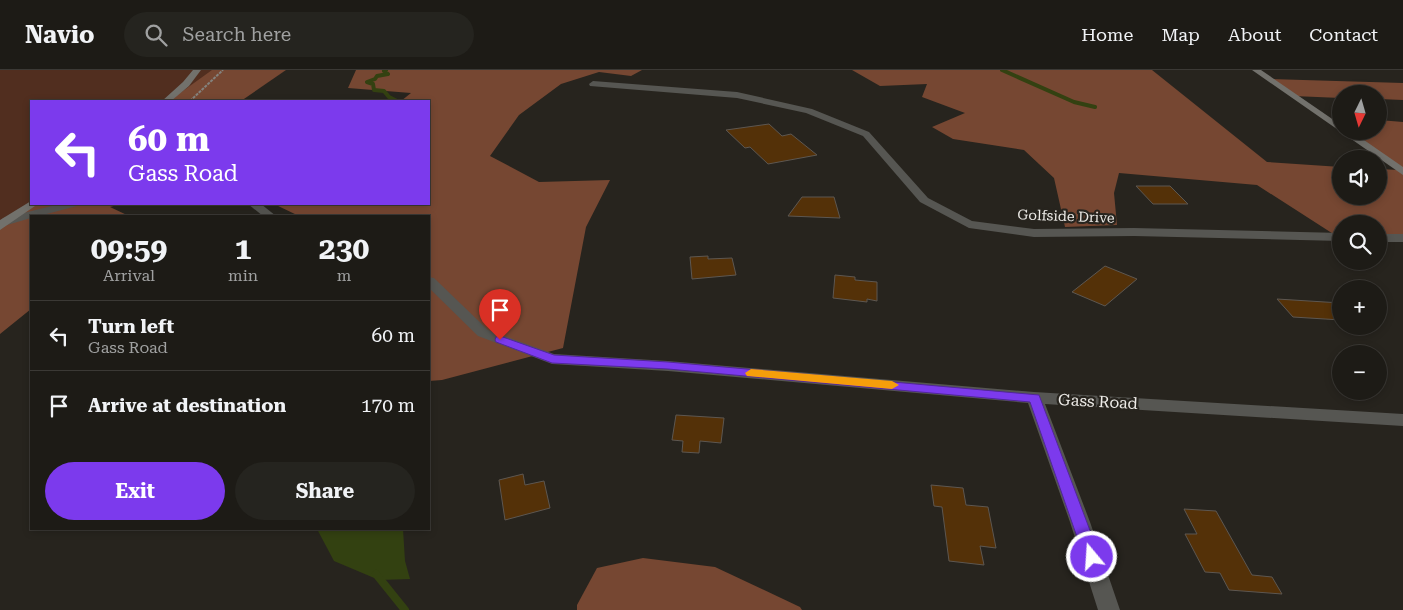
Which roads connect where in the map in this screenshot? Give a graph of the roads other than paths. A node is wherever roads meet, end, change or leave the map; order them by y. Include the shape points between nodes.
1 (197, 70) edge
2 (1256, 70) edge
3 (593, 84) dead end
4 (167, 100) edge
5 (1332, 122) edge
6 (1357, 140) edge
7 (1403, 172) edge
8 (30, 205) edge
9 (70, 205) edge
10 (255, 205) edge
11 (35, 215) edge
12 (269, 215) edge
13 (30, 216) edge
14 (4, 224) edge
15 (1332, 237) edge
16 (1387, 238) edge
17 (1403, 238) edge
18 (430, 282) edge
19 (1034, 398) junction
20 (1403, 420) edge
21 (1109, 610) edge

1 - 4 street
2 - 5 street
3 - 15 street, Golfside Drive via 737,95 809,111 866,134 924,200 969,224 1034,233
6 - 7 street
8 - 14 street
9 - 11 street
10 - 12 street
13 - 14 street
16 - 17 street
18 - 19 street, Gass Road via 483,333 552,359
19 - 20 street, Gass Road
19 - 21 street

